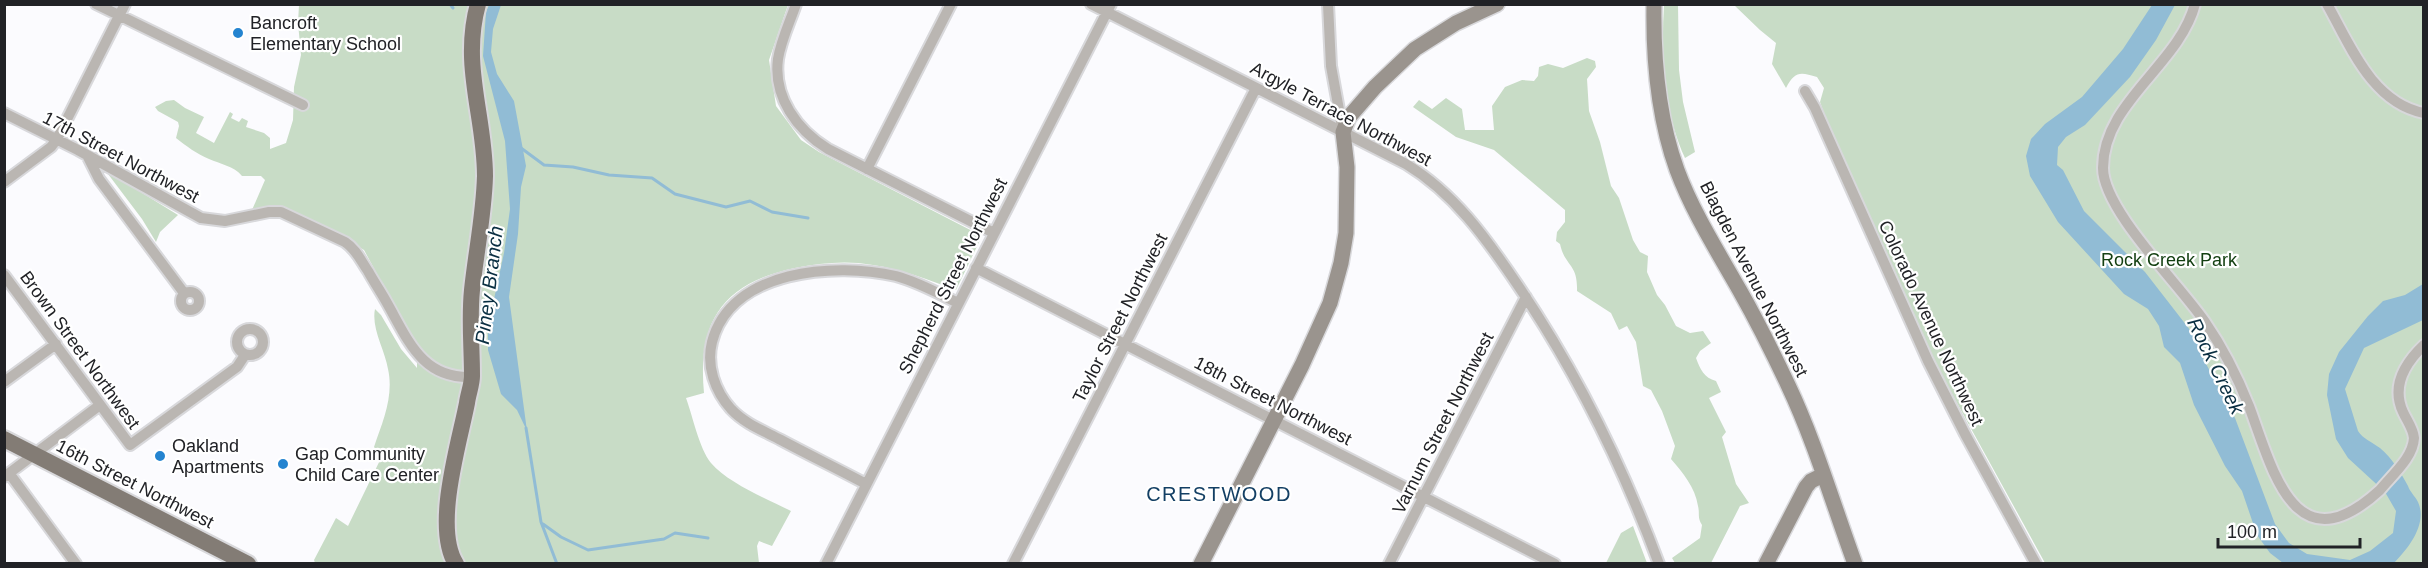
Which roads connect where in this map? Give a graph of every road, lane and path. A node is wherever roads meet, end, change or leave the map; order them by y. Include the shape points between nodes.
1 (96, 4) edge
2 (125, 4) edge
3 (478, 4) edge
4 (796, 4) edge
5 (951, 4) edge
6 (1091, 4) edge
7 (1329, 4) edge
8 (1497, 4) edge
9 (1654, 4) edge
10 (2195, 4) edge
11 (2326, 4) edge
12 (1109, 8) edge
13 (119, 16) junction
14 (1256, 88) junction
15 (1805, 91) dead end
16 (303, 105) dead end
17 (4, 113) edge
18 (2424, 113) edge
19 (1343, 132) junction
20 (57, 139) junction
21 (87, 155) junction
22 (867, 169) junction
23 (4, 182) edge
24 (994, 233) junction
25 (976, 268) junction
26 (4, 275) edge
27 (184, 293) dead end
28 (1526, 297) junction
29 (958, 303) junction
30 (1126, 343) junction
31 (56, 344) junction
32 (2424, 345) edge
33 (245, 355) dead end
34 (472, 378) junction
35 (4, 382) edge
36 (100, 405) junction
37 (1274, 420) junction
38 (4, 439) edge
39 (34, 454) junction
40 (7, 475) edge
41 (1823, 475) junction
42 (866, 484) junction
43 (1423, 496) junction
44 (76, 564) edge
45 (248, 564) edge
46 (456, 564) edge
47 (825, 564) edge
48 (1013, 564) edge
49 (1201, 564) edge
50 (1389, 564) edge
51 (1555, 564) edge
52 (1659, 564) edge
53 (1767, 564) edge
54 (1855, 564) edge
55 (2036, 564) edge

1 - 13 street
2 - 13 street
3 - 34 main road via 471,60 485,177 471,300
4 - 22 street via 778,61 784,101 809,136
5 - 22 street
6 - 12 street, Argyle Terrace Northwest
7 - 19 street via 1331,66
8 - 19 street via 1456,23 1411,53 1351,113
9 - 41 street, Blagden Avenue Northwest via 1659,98 1677,170 1788,386
10 - 32 street via 2180,38 2111,132 2104,159 2105,184 2115,205 2220,346 2243,393 2281,496 2294,515 2323,528 2353,519 2409,455 2414,438 2401,407 2399,384 2408,363
11 - 18 street via 2376,86 2397,103
12 - 14 street, Argyle Terrace Northwest
12 - 24 street, Shepherd Street Northwest
13 - 16 street
13 - 20 street
14 - 19 street, Argyle Terrace Northwest
14 - 30 street, Taylor Street Northwest
15 - 55 street, Colorado Avenue Northwest via 1928,361
17 - 20 street, 17th Street Northwest
19 - 28 street, Argyle Terrace Northwest via 1406,164 1439,188 1495,251
19 - 37 street via 1347,213 1338,276 1319,331
20 - 21 street, 17th Street Northwest
20 - 23 street
21 - 27 street via 99,179
21 - 34 street, 17th Street Northwest via 201,218 225,221 281,212 345,242 354,249 418,354 440,371
22 - 24 street
24 - 25 street, Shepherd Street Northwest
25 - 29 street, Shepherd Street Northwest
25 - 30 street, 18th Street Northwest
26 - 31 street, Brown Street Northwest
28 - 43 street, Varnum Street Northwest
28 - 52 street, Argyle Terrace Northwest via 1597,417
29 - 42 street, Shepherd Street Northwest
29 - 42 street via 897,277 828,271 763,285 737,301 720,321 711,346 711,366 717,387 729,406 752,425
30 - 37 street, 18th Street Northwest
30 - 48 street, Taylor Street Northwest
31 - 35 street
31 - 36 street, Brown Street Northwest
33 - 36 street, Brown Street Northwest via 237,367 130,445
34 - 46 main road via 448,497 446,530
36 - 39 street
37 - 43 street, 18th Street Northwest
37 - 49 street
38 - 39 main road, 16th Street Northwest
39 - 40 street
39 - 45 main road, 16th Street Northwest
40 - 44 street
41 - 53 street via 1806,487
41 - 54 street, Blagden Avenue Northwest
42 - 47 street, Shepherd Street Northwest
43 - 50 street, Varnum Street Northwest
43 - 51 street, 18th Street Northwest

